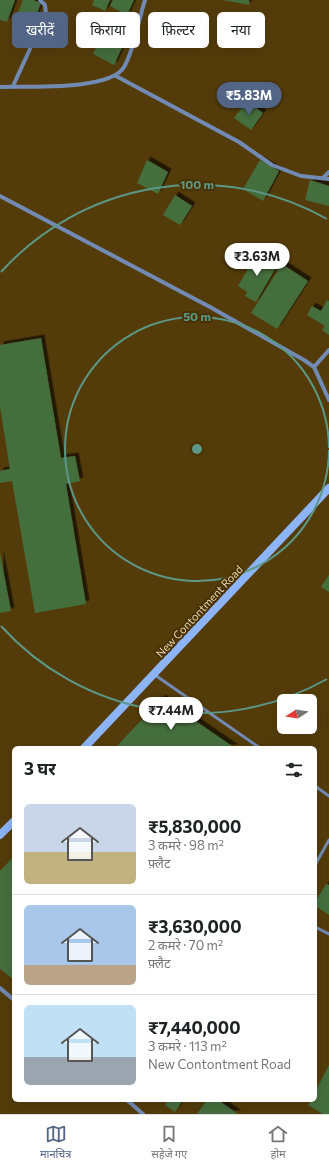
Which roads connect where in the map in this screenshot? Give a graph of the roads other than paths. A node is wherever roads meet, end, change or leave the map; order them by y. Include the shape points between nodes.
1 (40, 0) edge
2 (145, 0) edge
3 (116, 76) junction
4 (13, 86) junction
5 (0, 87) edge
6 (329, 172) edge
7 (324, 178) junction
8 (329, 180) edge
9 (0, 196) edge
10 (329, 350) edge
11 (314, 367) junction
12 (329, 400) edge
13 (329, 488) edge
14 (154, 674) junction
15 (86, 746) edge
16 (257, 746) edge
17 (317, 787) edge
18 (329, 796) edge
19 (12, 823) edge
20 (0, 835) edge
21 (329, 840) edge
22 (317, 861) edge
23 (317, 928) edge
24 (329, 934) edge
25 (0, 988) edge
26 (12, 998) edge
27 (129, 1102) edge
28 (143, 1114) edge

1 - 4 street via 45,5 46,14
2 - 3 street via 130,53 124,67
3 - 4 street via 80,84
3 - 7 street via 239,142 272,165 300,176
4 - 5 street
6 - 7 street
7 - 8 street
9 - 11 street via 210,307
10 - 11 street
11 - 12 street
13 - 14 street, New Contontment Road
14 - 15 street, New Contontment Road
14 - 16 lane
17 - 18 lane
19 - 20 street
21 - 22 lane
23 - 24 lane
25 - 26 street
27 - 28 street

